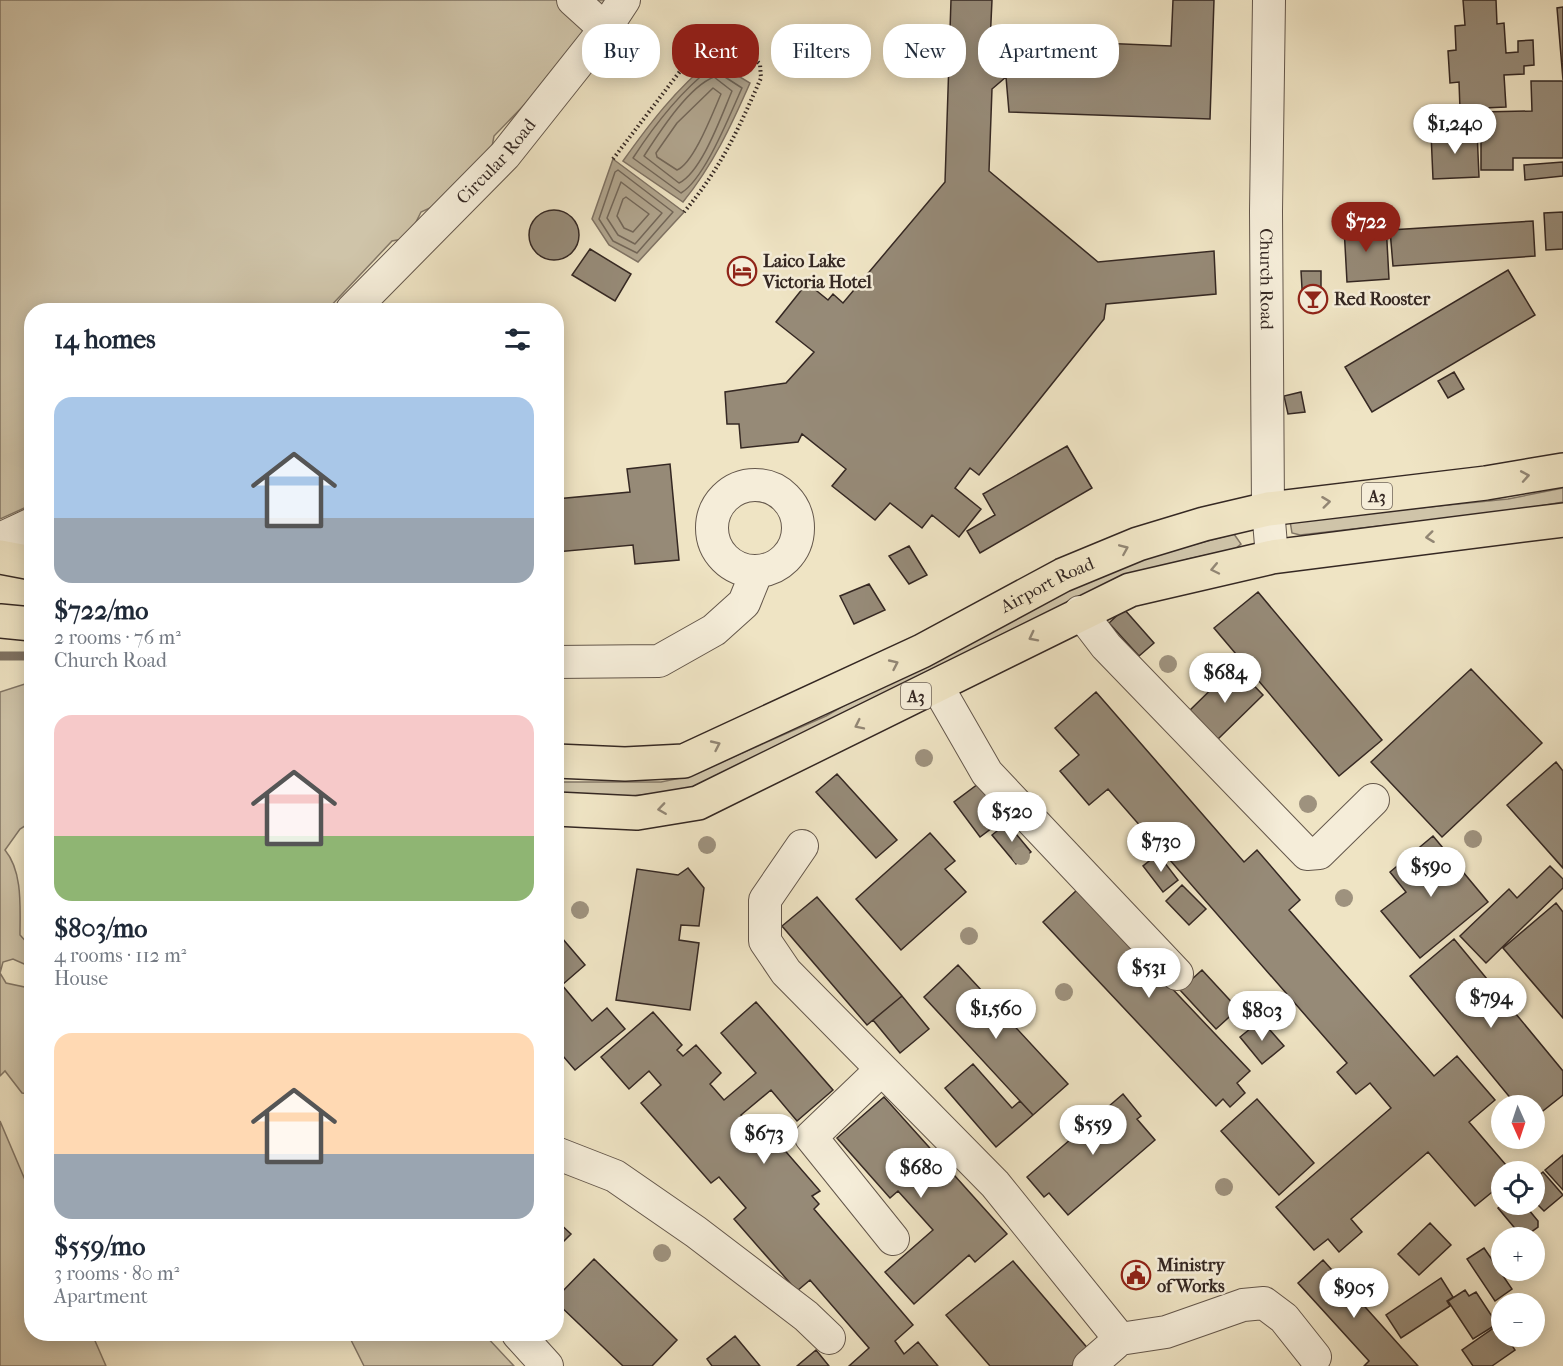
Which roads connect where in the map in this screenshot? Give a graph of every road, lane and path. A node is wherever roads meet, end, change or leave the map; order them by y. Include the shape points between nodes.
1 (573, 0) edge
2 (624, 0) edge
3 (1269, 0) edge
4 (599, 24) edge
5 (608, 24) edge
6 (582, 58) edge
7 (613, 159) dead end
8 (684, 212) dead end
9 (365, 303) edge
10 (1563, 470) edge
11 (1268, 509) junction
12 (1563, 520) edge
13 (24, 528) edge
14 (0, 538) edge
15 (0, 557) edge
16 (1272, 557) junction
17 (24, 562) edge
18 (757, 571) dead end
19 (1080, 612) junction
20 (0, 621) edge
21 (24, 623) edge
22 (564, 662) edge
23 (937, 686) junction
24 (684, 760) junction
25 (564, 761) edge
26 (1373, 800) dead end
27 (698, 803) junction
28 (564, 810) edge
29 (802, 846) dead end
30 (1177, 974) dead end
31 (881, 1070) junction
32 (564, 1156) edge
33 (893, 1239) dead end
34 (829, 1338) dead end
35 (1120, 1339) junction
36 (524, 1341) edge
37 (1316, 1357) dead end
38 (547, 1366) edge
39 (1089, 1366) edge

1 - 4 street
2 - 5 street, Circular Road
3 - 11 street, Church Road
6 - 9 street, Circular Road via 505,155
7 - 8 path via 681,70 703,53 737,44 760,64 761,78 726,155
11 -> 10 highway, Airport Road / A3
11 - 16 street, Church Road
24 -> 11 highway, Airport Road / A3 via 922,651 1063,575 1138,544
12 -> 16 highway, A3
13 - 14 street
15 - 17 highway
16 -> 19 highway, A3 via 1130,590
18 - 22 street via 744,603 714,630 659,661
19 -> 23 highway, A3
19 - 26 street via 1106,646 1307,854 1319,853
20 - 21 highway
23 -> 27 highway, A3
23 - 30 street via 987,773
24 - 25 highway, Airport Road / A3 via 625,764
24 - 27 highway
27 -> 28 highway, A3 via 637,813
29 - 31 street via 765,900 765,941 786,972
31 - 33 street via 811,1137
31 - 35 street via 994,1184
32 - 34 street via 615,1176 696,1232
35 - 37 street via 1166,1332 1243,1305 1264,1303 1284,1318
35 - 39 street
36 - 38 street

